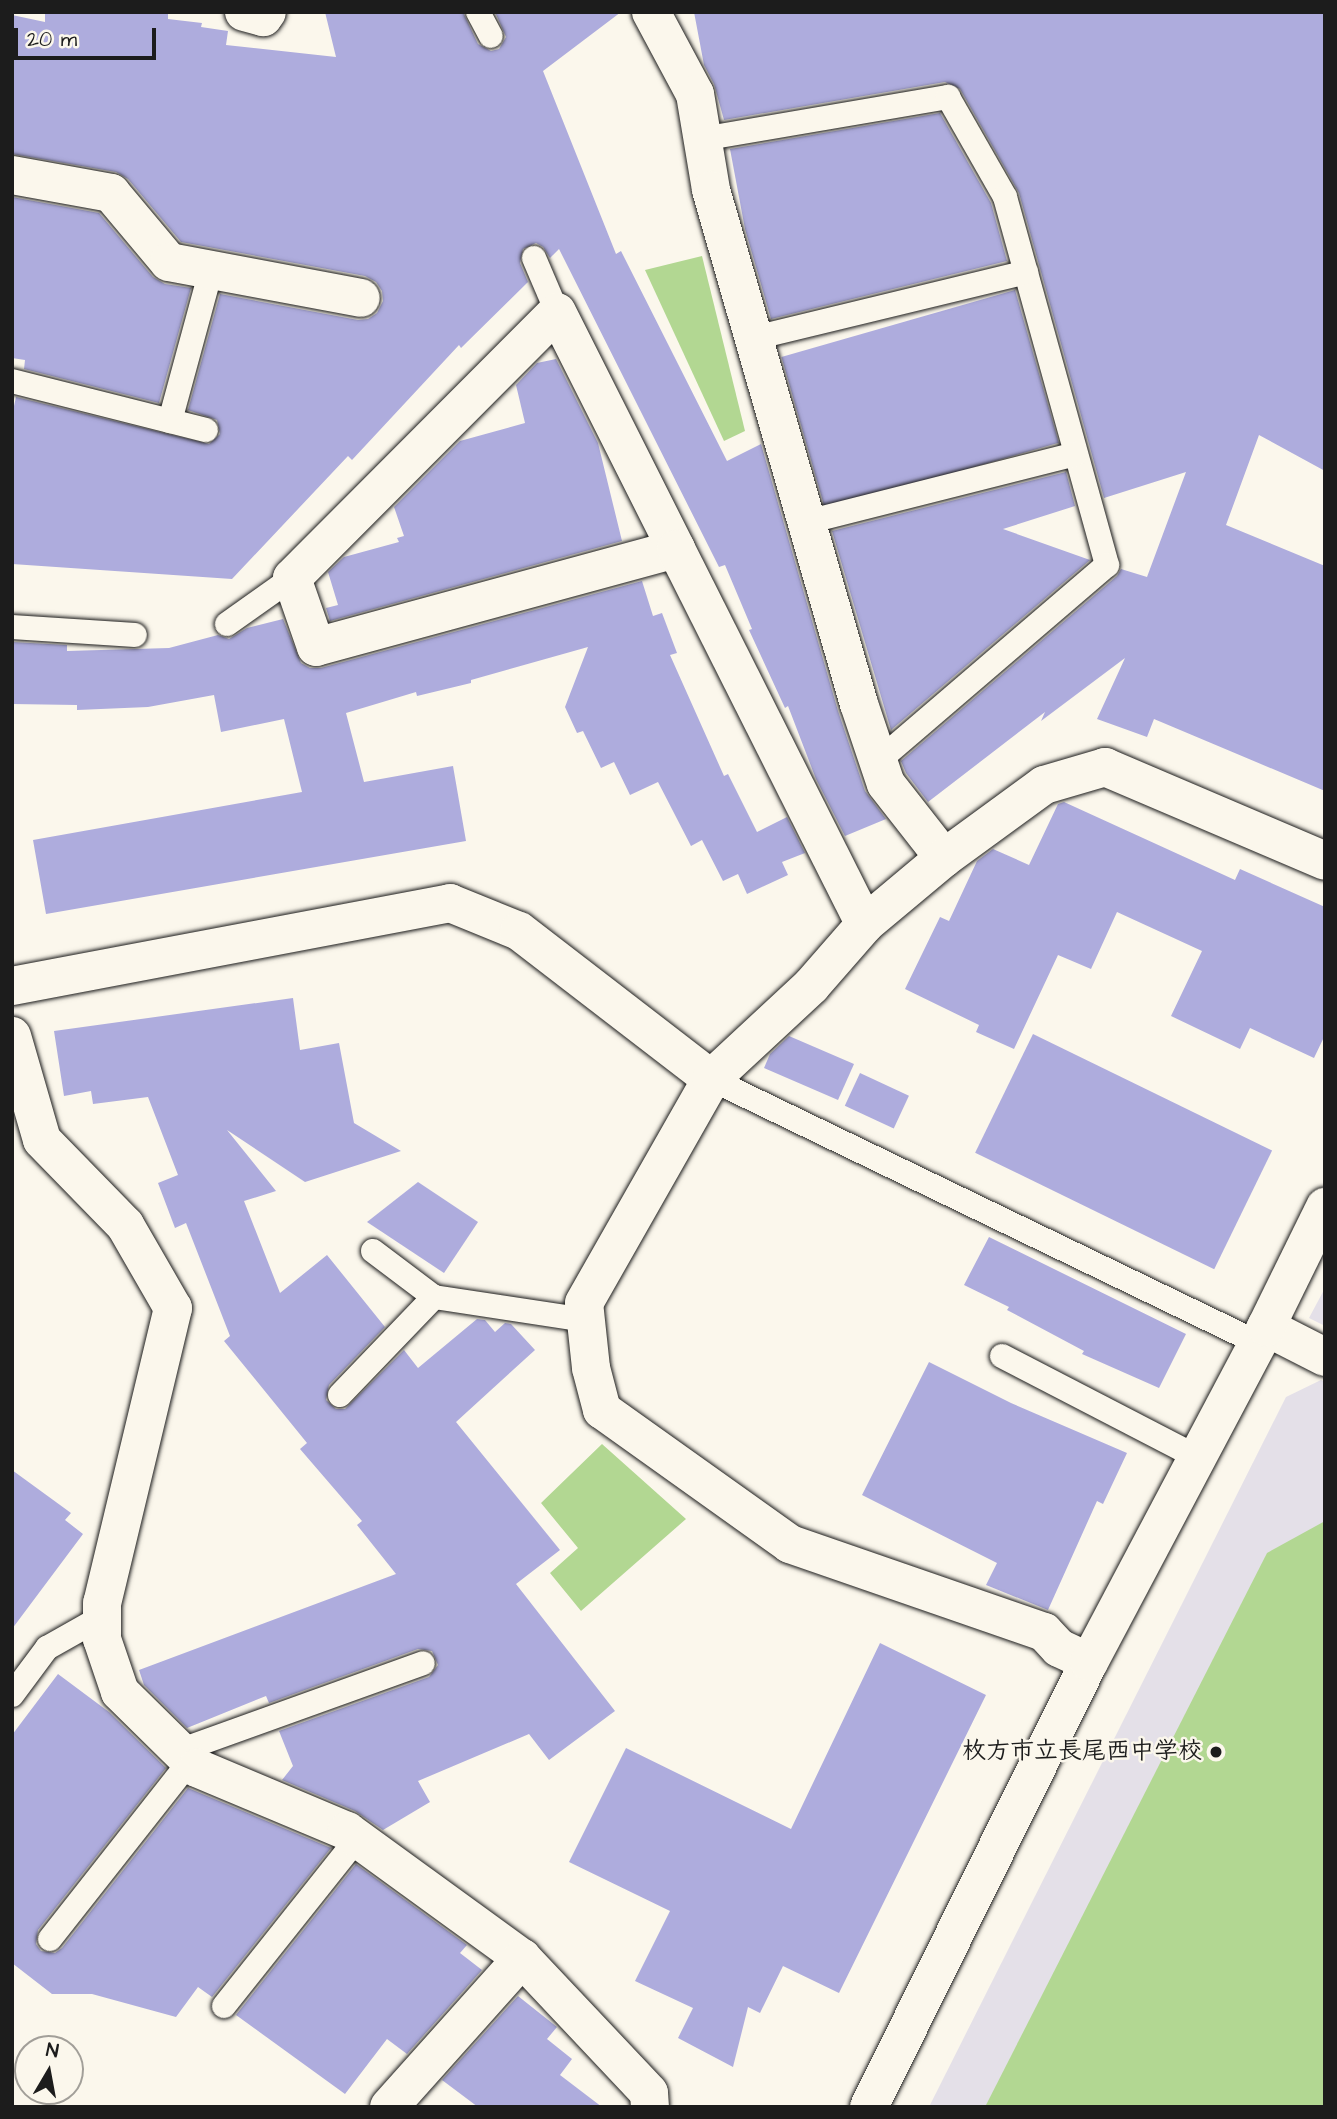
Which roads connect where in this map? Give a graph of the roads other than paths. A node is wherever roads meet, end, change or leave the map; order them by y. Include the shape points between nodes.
1 (244, 12) edge
2 (267, 12) edge
3 (478, 12) edge
4 (651, 12) edge
5 (491, 36) dead end
6 (702, 139) junction
7 (12, 175) edge
8 (534, 258) dead end
9 (211, 270) junction
10 (1026, 272) junction
11 (361, 298) dead end
12 (557, 312) junction
13 (754, 338) junction
14 (12, 381) edge
15 (170, 421) junction
16 (206, 430) dead end
17 (1076, 454) junction
18 (807, 522) junction
19 (676, 549) junction
20 (292, 578) junction
21 (227, 624) dead end
22 (12, 627) edge
23 (135, 635) dead end
24 (878, 761) junction
25 (944, 858) junction
26 (1325, 861) edge
27 (865, 924) junction
28 (12, 986) edge
29 (12, 1036) edge
30 (711, 1079) junction
31 (1325, 1207) edge
32 (373, 1251) dead end
33 (434, 1297) junction
34 (586, 1320) junction
35 (1262, 1335) junction
36 (1002, 1356) dead end
37 (1325, 1357) edge
38 (340, 1395) dead end
39 (1197, 1457) junction
40 (102, 1617) junction
41 (1088, 1662) junction
42 (423, 1663) dead end
43 (12, 1695) edge
44 (184, 1756) junction
45 (357, 1839) junction
46 (50, 1939) dead end
47 (522, 1958) junction
48 (224, 2006) dead end
49 (389, 2107) edge
50 (650, 2107) edge
51 (869, 2107) edge

1 - 2 street via 262,17
3 - 5 lane
4 - 6 street via 695,94
6 - 10 lane via 948,97 1005,197
6 - 13 street via 711,190
7 - 9 street via 111,193 169,262
8 - 12 lane
9 - 11 street
9 - 15 lane
10 - 13 lane
10 - 17 lane
12 - 19 street
12 - 20 street
13 - 18 street
14 - 15 lane
15 - 16 lane
17 - 18 lane
17 - 24 lane via 1107,565
18 - 24 street
19 - 20 street via 316,647
19 - 27 street
20 - 21 lane
22 - 23 lane
24 - 25 street via 886,784
25 - 26 street via 1044,785 1105,766
25 - 27 street
27 - 30 street via 811,986
28 - 30 street via 450,903 519,931
29 - 40 street via 42,1140 125,1225 173,1308
30 - 34 street via 584,1303
30 - 35 lane
31 - 35 street
32 - 33 lane
33 - 34 lane
33 - 38 lane
34 - 41 street via 602,1410 790,1544 1044,1632 1059,1648
35 - 37 street
35 - 39 street
36 - 39 lane
39 - 41 street
40 - 43 lane via 47,1648
40 - 44 street via 102,1639 120,1692
41 - 51 street
42 - 44 lane
44 - 45 street via 197,1768
44 - 46 lane
45 - 47 street
45 - 48 lane
47 - 49 street
47 - 50 street via 649,2092

